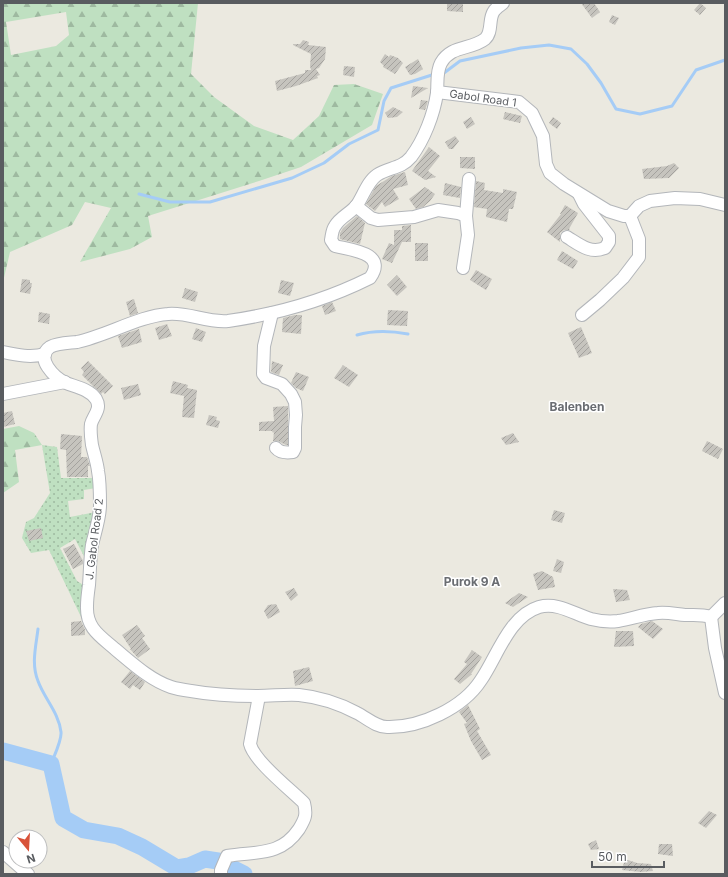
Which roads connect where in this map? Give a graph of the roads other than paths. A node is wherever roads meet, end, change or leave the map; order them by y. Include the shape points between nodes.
1 (503, 3) edge
2 (437, 87) junction
3 (469, 179) dead end
4 (579, 194) junction
5 (356, 206) junction
6 (725, 206) edge
7 (466, 216) junction
8 (630, 216) junction
9 (567, 237) dead end
10 (463, 268) dead end
11 (272, 313) junction
12 (582, 315) dead end
13 (3, 352) edge
14 (45, 354) junction
15 (65, 382) junction
16 (3, 394) edge
17 (276, 448) dead end
18 (725, 603) edge
19 (711, 618) junction
20 (725, 693) edge
21 (259, 696) junction
22 (3, 852) edge
23 (221, 872) edge
24 (28, 874) edge

1 - 2 street via 494,11 486,38 452,52 440,64
2 - 4 street, Gabol Road 1 via 519,102 526,107 532,113 543,136 546,164 550,173
2 - 5 street via 429,126 412,156 402,166 376,176
3 - 7 street
4 - 8 street, Gabol Road 1 via 608,211
4 - 9 street via 588,210 606,230 609,242 605,248 586,249
5 - 7 street via 371,218 378,220 414,217 438,210 458,212
5 - 11 street via 338,221 331,240 335,246 358,251 373,260 375,266 370,278 320,300
6 - 8 street via 700,199 675,198 650,201 639,206
7 - 10 street via 468,235
8 - 12 street via 639,239 639,257 623,278
11 - 14 street via 224,321 206,321 181,314 166,314 141,320 83,341 58,345 49,348
11 - 17 street via 264,346 263,374 266,378 282,384 291,394 295,402 296,415 293,452 286,453
13 - 14 street via 26,356
14 - 15 street, J. Gabol Road 2 via 44,361
15 - 16 street
15 - 21 street, J. Gabol Road 2 via 83,389 96,399 97,406 97,413 90,429 99,472 100,506 90,557 86,609 94,631 129,661 151,677 171,687 213,695
18 - 19 street
19 - 20 street
19 - 21 street, J. Gabol Road 2 via 702,614 684,615 671,612 613,622 592,619 565,608 539,607 528,612 507,635 474,690 443,713 404,726 380,726 341,705 300,695
21 - 23 street via 251,749 304,803 307,812 297,831 279,848 267,852 227,856
22 - 24 street

